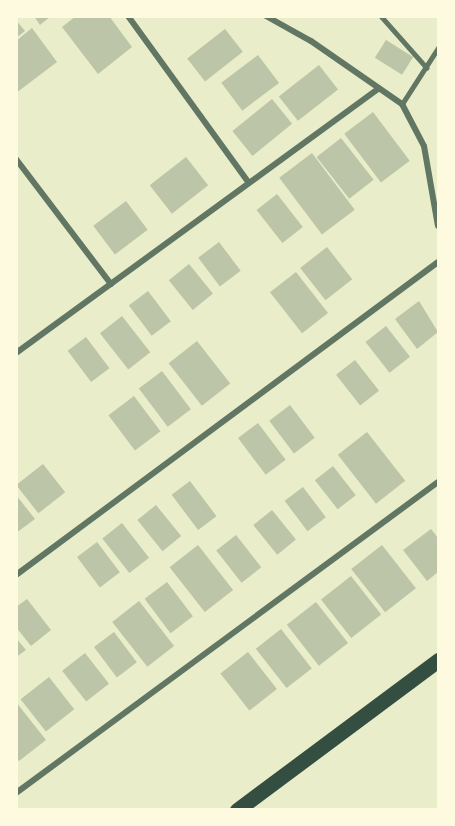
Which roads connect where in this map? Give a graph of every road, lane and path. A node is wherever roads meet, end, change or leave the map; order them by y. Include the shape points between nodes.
1 (128, 16) edge
2 (266, 16) edge
3 (381, 16) edge
4 (438, 48) edge
5 (427, 68) junction
6 (379, 88) junction
7 (402, 104) junction
8 (16, 159) edge
9 (248, 182) junction
10 (438, 226) edge
11 (438, 262) edge
12 (111, 284) junction
13 (16, 353) edge
14 (438, 482) edge
15 (16, 575) edge
16 (438, 660) edge
17 (16, 793) edge
18 (237, 810) edge

1 - 9 street
2 - 6 street via 311,41
3 - 5 lane
4 - 5 lane
5 - 7 lane
6 - 7 street
6 - 9 street
7 - 10 street via 424,146
8 - 12 street
9 - 12 street
11 - 15 street
12 - 13 street
14 - 17 street
16 - 18 main road

